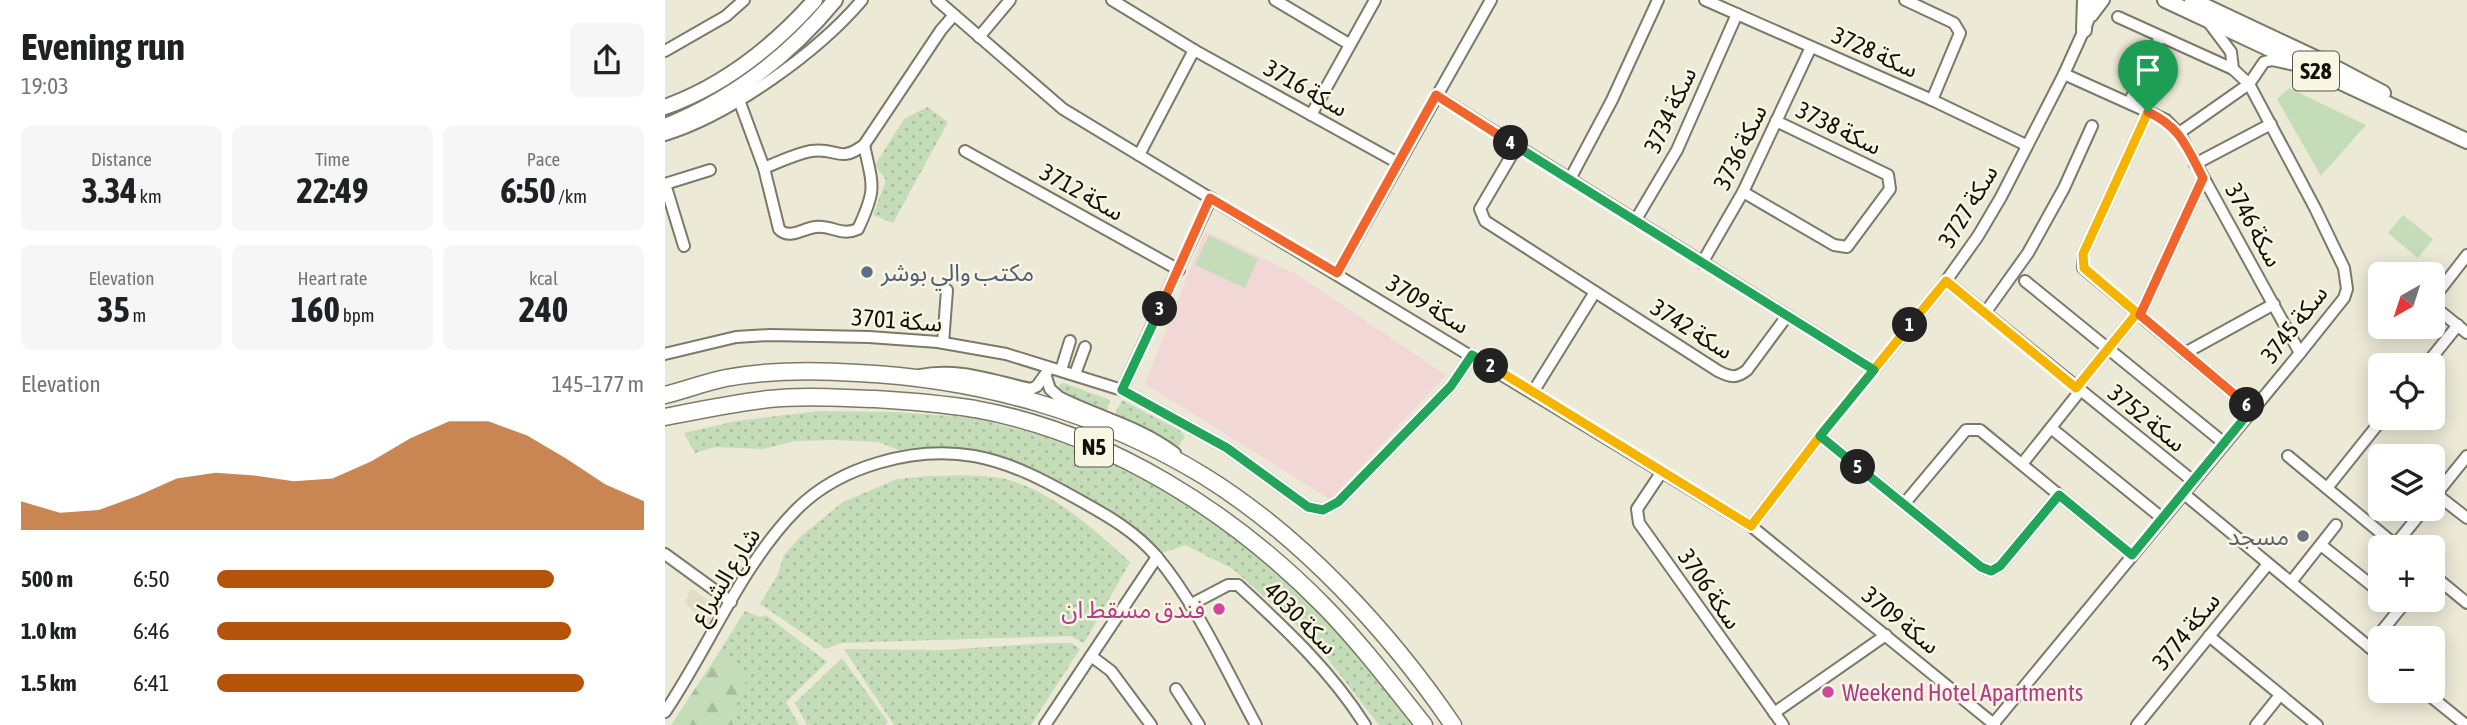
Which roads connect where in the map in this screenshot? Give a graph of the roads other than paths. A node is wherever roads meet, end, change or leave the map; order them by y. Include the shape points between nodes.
1 (744, 0) edge
2 (815, 0) edge
3 (837, 0) edge
4 (862, 0) edge
5 (937, 0) edge
6 (1010, 0) edge
7 (1113, 0) edge
8 (1375, 0) edge
9 (1658, 0) edge
10 (1705, 0) edge
11 (1905, 0) edge
12 (2085, 0) edge
13 (2093, 0) edge
14 (2104, 0) edge
15 (2165, 0) edge
16 (2192, 0) edge
17 (1280, 1) edge
18 (1490, 1) edge
19 (1737, 14) junction
20 (954, 15) junction
21 (2118, 18) dead end
22 (2207, 20) junction
23 (2086, 25) junction
24 (810, 30) junction
25 (979, 37) junction
26 (2160, 37) junction
27 (1349, 44) junction
28 (1811, 47) junction
29 (1195, 50) junction
30 (665, 51) edge
31 (794, 61) junction
32 (2308, 68) junction
33 (2232, 69) junction
34 (2064, 74) junction
35 (2249, 84) junction
36 (1436, 95) junction
37 (740, 100) junction
38 (1932, 100) junction
39 (2129, 103) junction
40 (665, 107) edge
41 (2148, 112) junction
42 (1311, 115) junction
43 (1776, 121) junction
44 (2271, 124) junction
45 (665, 126) edge
46 (2092, 126) dead end
47 (2467, 132) edge
48 (2179, 134) junction
49 (665, 135) edge
50 (2467, 141) edge
51 (864, 145) junction
52 (2026, 145) junction
53 (1517, 146) junction
54 (965, 151) dead end
55 (1139, 155) junction
56 (1398, 163) junction
57 (2195, 164) junction
58 (764, 169) junction
59 (710, 170) dead end
60 (2203, 178) junction
61 (1570, 180) junction
62 (665, 184) edge
63 (1743, 192) junction
64 (1210, 198) junction
65 (1635, 220) junction
66 (678, 223) junction
67 (665, 228) edge
68 (684, 246) dead end
69 (2467, 255) edge
70 (1702, 263) junction
71 (1179, 270) junction
72 (1337, 273) junction
73 (1946, 281) junction
74 (2025, 281) dead end
75 (947, 290) dead end
76 (1595, 292) junction
77 (2274, 304) junction
78 (1985, 313) junction
79 (2138, 314) junction
80 (1787, 316) junction
81 (2462, 329) edge
82 (1070, 341) dead end
83 (943, 343) junction
84 (1085, 346) dead end
85 (2107, 349) junction
86 (2185, 353) junction
87 (2300, 353) junction
88 (2438, 353) edge
89 (665, 354) edge
90 (1472, 355) junction
91 (1061, 370) junction
92 (1874, 370) junction
93 (1047, 372) junction
94 (1075, 374) junction
95 (912, 376) junction
96 (725, 379) junction
97 (665, 387) edge
98 (1122, 390) junction
99 (2078, 390) junction
100 (1533, 392) junction
101 (665, 396) edge
102 (721, 406) junction
103 (2252, 409) junction
104 (665, 417) edge
105 (665, 422) edge
106 (2051, 428) junction
107 (2373, 430) edge
108 (1820, 436) junction
109 (2224, 443) junction
110 (2288, 456) dead end
111 (2466, 459) edge
112 (2022, 464) junction
113 (1661, 473) junction
114 (1205, 477) junction
115 (2193, 481) junction
116 (2445, 483) edge
117 (2327, 488) junction
118 (2183, 493) junction
119 (2059, 495) junction
120 (2445, 503) edge
121 (1904, 504) junction
122 (2162, 518) junction
123 (2467, 518) edge
124 (2336, 525) dead end
125 (1751, 526) junction
126 (2384, 535) edge
127 (2321, 545) junction
128 (665, 554) edge
129 (2132, 555) junction
130 (1157, 557) junction
131 (2268, 564) junction
132 (2291, 582) junction
133 (2368, 582) edge
134 (2445, 584) edge
135 (2466, 600) edge
136 (731, 602) junction
137 (1190, 605) junction
138 (2397, 612) edge
139 (2386, 626) edge
140 (1886, 635) junction
141 (2209, 636) junction
142 (2368, 646) edge
143 (1091, 656) junction
144 (1176, 689) dead end
145 (2280, 695) junction
146 (2439, 703) edge
147 (665, 712) edge
148 (1774, 713) junction
149 (1994, 724) edge
150 (1045, 725) edge
151 (1151, 725) edge
152 (1199, 725) edge
153 (1256, 725) edge
154 (1365, 725) edge
155 (1424, 725) edge
156 (1455, 725) edge
157 (1783, 725) edge
158 (2137, 725) edge
159 (2256, 725) edge
160 (2317, 725) edge
161 (2466, 725) edge

1 - 30 street via 726,16
2 - 40 main road via 754,58
3 - 24 main road
4 - 31 street via 832,32
5 - 20 street, سكة 3709
6 - 25 street
7 - 29 street, سكة 3716
8 - 27 street
9 - 61 street
10 - 19 street, سكة 3728
11 - 38 street via 1954,23 1961,33
12 - 23 main road
13 - 23 street, سكة 3727
14 - 23 street, سكة 3727
15 - 22 main road, S28
16 - 47 main road, S28
17 - 27 street
18 - 36 street
19 - 28 street, سكة 3728
19 - 65 street, سكة 3734 via 1677,150
20 - 25 street, سكة 3709
20 - 51 street
21 - 26 street
22 - 32 main road, S28
22 - 33 street via 2231,52
23 - 34 street, سكة 3727
24 - 31 street
24 - 45 main road via 732,93
25 - 55 street, سكة 3709 via 1063,109
26 - 33 street
26 - 39 street
27 - 42 street
28 - 38 street, سكة 3728
28 - 43 street, سكة 3736
29 - 42 street, سكة 3716
29 - 55 street
31 - 37 street
32 - 35 street via 2264,62
32 - 50 main road, S28
33 - 35 street, سكة 3745
34 - 39 street, سكة 3746
34 - 52 street, سكة 3727
35 - 44 street, سكة 3745
35 - 48 street
36 - 53 street
36 - 56 street
37 - 49 street
37 - 58 street
38 - 52 street, سكة 3728
39 - 41 street, سكة 3746
41 - 48 street, سكة 3746 via 2166,120
41 - 79 street via 2083,254 2084,268
42 - 56 street, سكة 3716
43 - 63 street, سكة 3736
43 - 63 street, سكة 3738 via 1888,175 1890,190 1847,247 1834,245
44 - 57 street
44 - 87 street, سكة 3745 via 2347,276 2344,298
46 - 78 street via 2028,253
48 - 57 street, سكة 3746
51 - 58 street via 851,155 811,151
51 - 58 street via 873,193 858,229 850,233 818,226 783,234
52 - 73 street, سكة 3727 via 2001,197
53 - 61 street
53 - 76 street, سكة 3742 via 1480,209 1481,215
54 - 71 street, سكة 3712
55 - 64 street, سكة 3709
56 - 72 street
57 - 60 street, سكة 3746
59 - 62 street
60 - 77 street, سكة 3746
60 - 79 street
61 - 65 street
62 - 66 street
63 - 70 street, سكة 3736
64 - 71 street
64 - 72 street, سكة 3709
65 - 70 street
66 - 67 street
66 - 68 street
69 - 81 street via 2435,295 2436,307
70 - 80 street
71 - 98 street
72 - 90 street, سكة 3709
73 - 78 street, سكة 3752
73 - 92 street, سكة 3727
74 - 85 street
75 - 83 street
76 - 80 street, سكة 3742 via 1729,377 1747,370
76 - 100 street
77 - 86 street, سكة 3746
77 - 87 street, سكة 3746
78 - 99 street, سكة 3752
79 - 85 street
79 - 86 street
80 - 92 street
81 - 88 street
82 - 91 street
83 - 89 street, سكة 3701 via 761,335
83 - 93 street, سكة 3701 via 1006,354
84 - 94 street
85 - 99 street
85 - 109 street
86 - 103 street
87 - 103 street, سكة 3745
90 - 98 street via 1451,386 1338,502 1323,510 1308,507 1227,448
90 - 100 street, سكة 3709
91 - 93 street, سكة 3701
91 - 94 street, سكة 3701
92 - 108 street, سكة 3727
93 - 95 street via 1031,389 939,371
93 - 114 street via 1050,389 1059,397 1161,442
94 - 98 street, سكة 3701
95 - 96 highway, N5 via 824,371
95 - 114 highway, N5 via 1080,416 1141,441
96 - 97 highway
96 - 101 highway, N5
99 - 106 street
99 - 115 street, سكة 3752
100 - 113 street, سكة 3709
102 - 104 highway, N5
102 - 105 highway
102 - 155 highway, N5 via 826,397 901,400 977,410 1047,428 1114,455 1179,490 1293,576 1374,662
103 - 109 street, سكة 3745
106 - 112 street
106 - 122 street
107 - 117 street
108 - 121 street
108 - 125 street, سكة 3727
109 - 115 street, سكة 3745
110 - 117 street
111 - 116 street
112 - 119 street
112 - 121 street via 1980,430 1966,430
113 - 125 street, سكة 3709
113 - 148 street, سكة 3706 via 1637,509 1639,523
114 - 156 highway, N5 via 1283,535 1335,582
115 - 118 street, سكة 3745
117 - 126 street
118 - 122 street, سكة 3745
118 - 131 street
119 - 121 street via 1991,571
119 - 129 street
120 - 123 street
122 - 129 street, سكة 3745
124 - 127 street
125 - 140 street, سكة 3709
127 - 132 street
127 - 133 street
128 - 136 street
129 - 149 street, سكة 3745
130 - 136 street, شارع الشراع via 1112,519 1028,473 973,456 922,455 860,469 818,491 764,547
130 - 137 street, شارع الشراع
130 - 143 street
131 - 132 street
131 - 141 street, سكة 3774
132 - 142 street
134 - 135 street
136 - 147 street, شارع الشراع
137 - 153 street, شارع الشراع
137 - 154 street, سكة 4030 via 1228,585 1238,586 1320,665
138 - 139 street
140 - 148 street
140 - 149 street, سكة 3709
141 - 145 street
141 - 158 street, سكة 3774
143 - 150 street
143 - 151 street via 1111,671
144 - 152 street
145 - 159 street
145 - 160 street
146 - 161 street
148 - 157 street, سكة 3706

